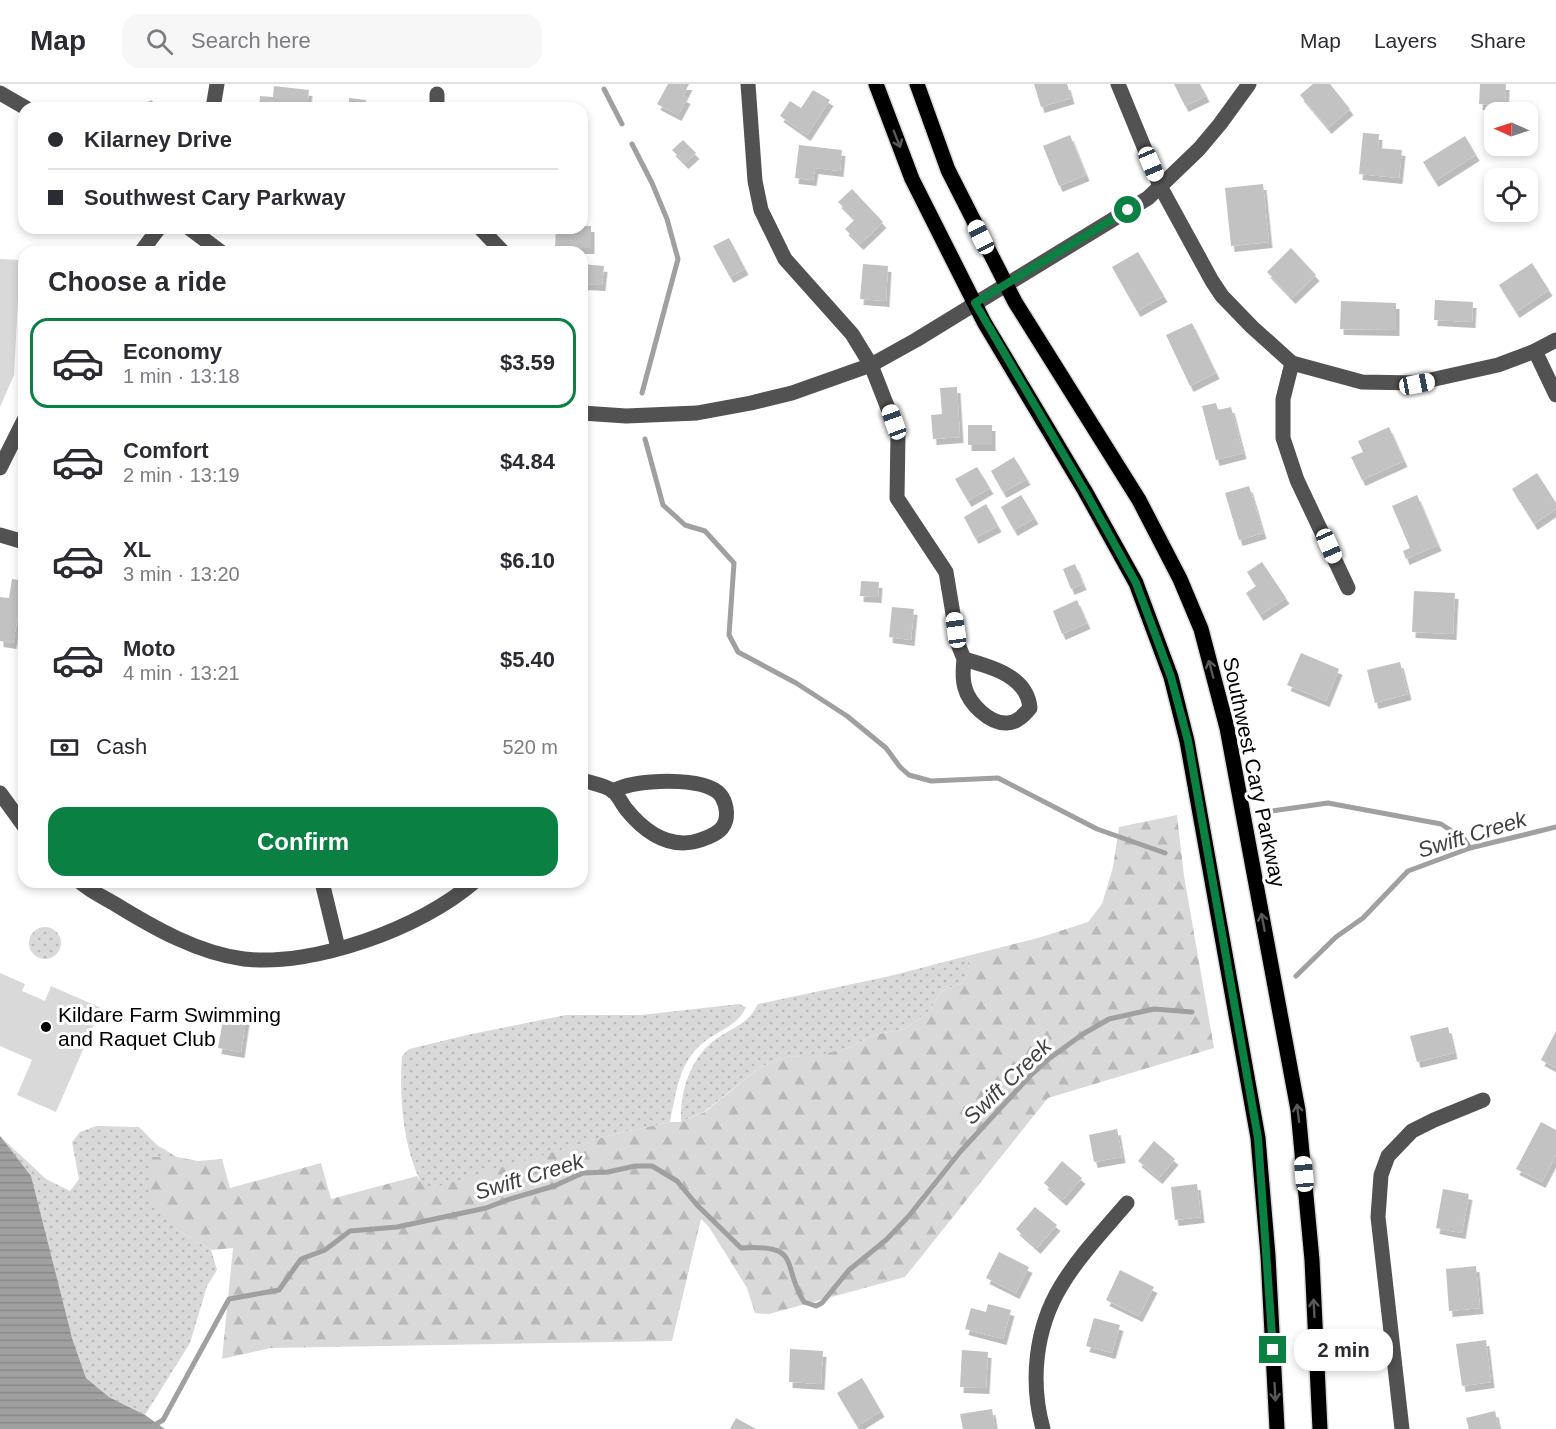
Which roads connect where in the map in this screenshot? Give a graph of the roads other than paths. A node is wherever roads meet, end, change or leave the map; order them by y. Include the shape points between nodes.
1 (217, 84) edge
2 (748, 84) edge
3 (876, 84) edge
4 (917, 84) edge
5 (1118, 84) edge
6 (1249, 84) edge
7 (0, 93) edge
8 (214, 102) edge
9 (18, 103) edge
10 (1160, 186) junction
11 (197, 234) edge
12 (486, 234) edge
13 (213, 246) edge
14 (497, 246) edge
15 (1000, 287) junction
16 (975, 303) junction
17 (1556, 340) edge
18 (1535, 351) junction
19 (1292, 363) junction
20 (871, 365) junction
21 (1556, 395) edge
22 (588, 414) edge
23 (18, 432) edge
24 (0, 468) edge
25 (0, 535) edge
26 (18, 540) edge
27 (1348, 588) dead end
28 (964, 659) junction
29 (588, 782) edge
30 (612, 791) junction
31 (0, 793) edge
32 (18, 818) edge
33 (90, 888) edge
34 (323, 888) edge
35 (465, 888) edge
36 (338, 948) junction
37 (1483, 1100) dead end
38 (1127, 1203) dead end
39 (1043, 1429) edge
40 (1277, 1429) edge
41 (1320, 1429) edge
42 (1402, 1429) edge

1 - 8 street
2 - 20 street via 755,181 770,231 785,259 852,334
3 -> 16 main road via 912,179
4 - 15 main road, Southwest Cary Parkway via 948,170
5 - 10 street
6 - 10 street via 1220,124
7 - 9 street
10 - 15 street via 1148,198
10 - 19 street via 1222,296
11 - 13 street
12 - 14 street
15 - 16 street
41 -> 15 main road, Southwest Cary Parkway via 1312,1260 1298,1110 1227,728 1200,629 1180,579 1139,500 1015,302
16 - 20 street
16 -> 40 main road via 1136,583 1171,677 1188,741 1258,1138
17 - 18 street
18 - 19 street via 1498,365 1417,384 1362,382
18 - 21 street
19 - 27 street via 1283,399 1283,438 1297,480
20 - 22 street via 792,393 696,413
20 - 28 street via 898,434 897,498 946,572
23 - 24 street
25 - 26 street
28 - 28 street via 1017,681 1029,698 1030,708 1021,718 1006,724 979,711 965,689
29 - 30 street
30 - 30 street via 651,782 694,783 720,793 727,814 722,828 712,835 687,843 674,842 649,831
31 - 32 street
33 - 36 street via 160,930 243,959 289,959
34 - 36 street
35 - 36 street via 404,925
37 - 42 street via 1412,1131 1388,1156 1381,1175 1378,1217
38 - 39 street via 1074,1267 1050,1307 1035,1378

